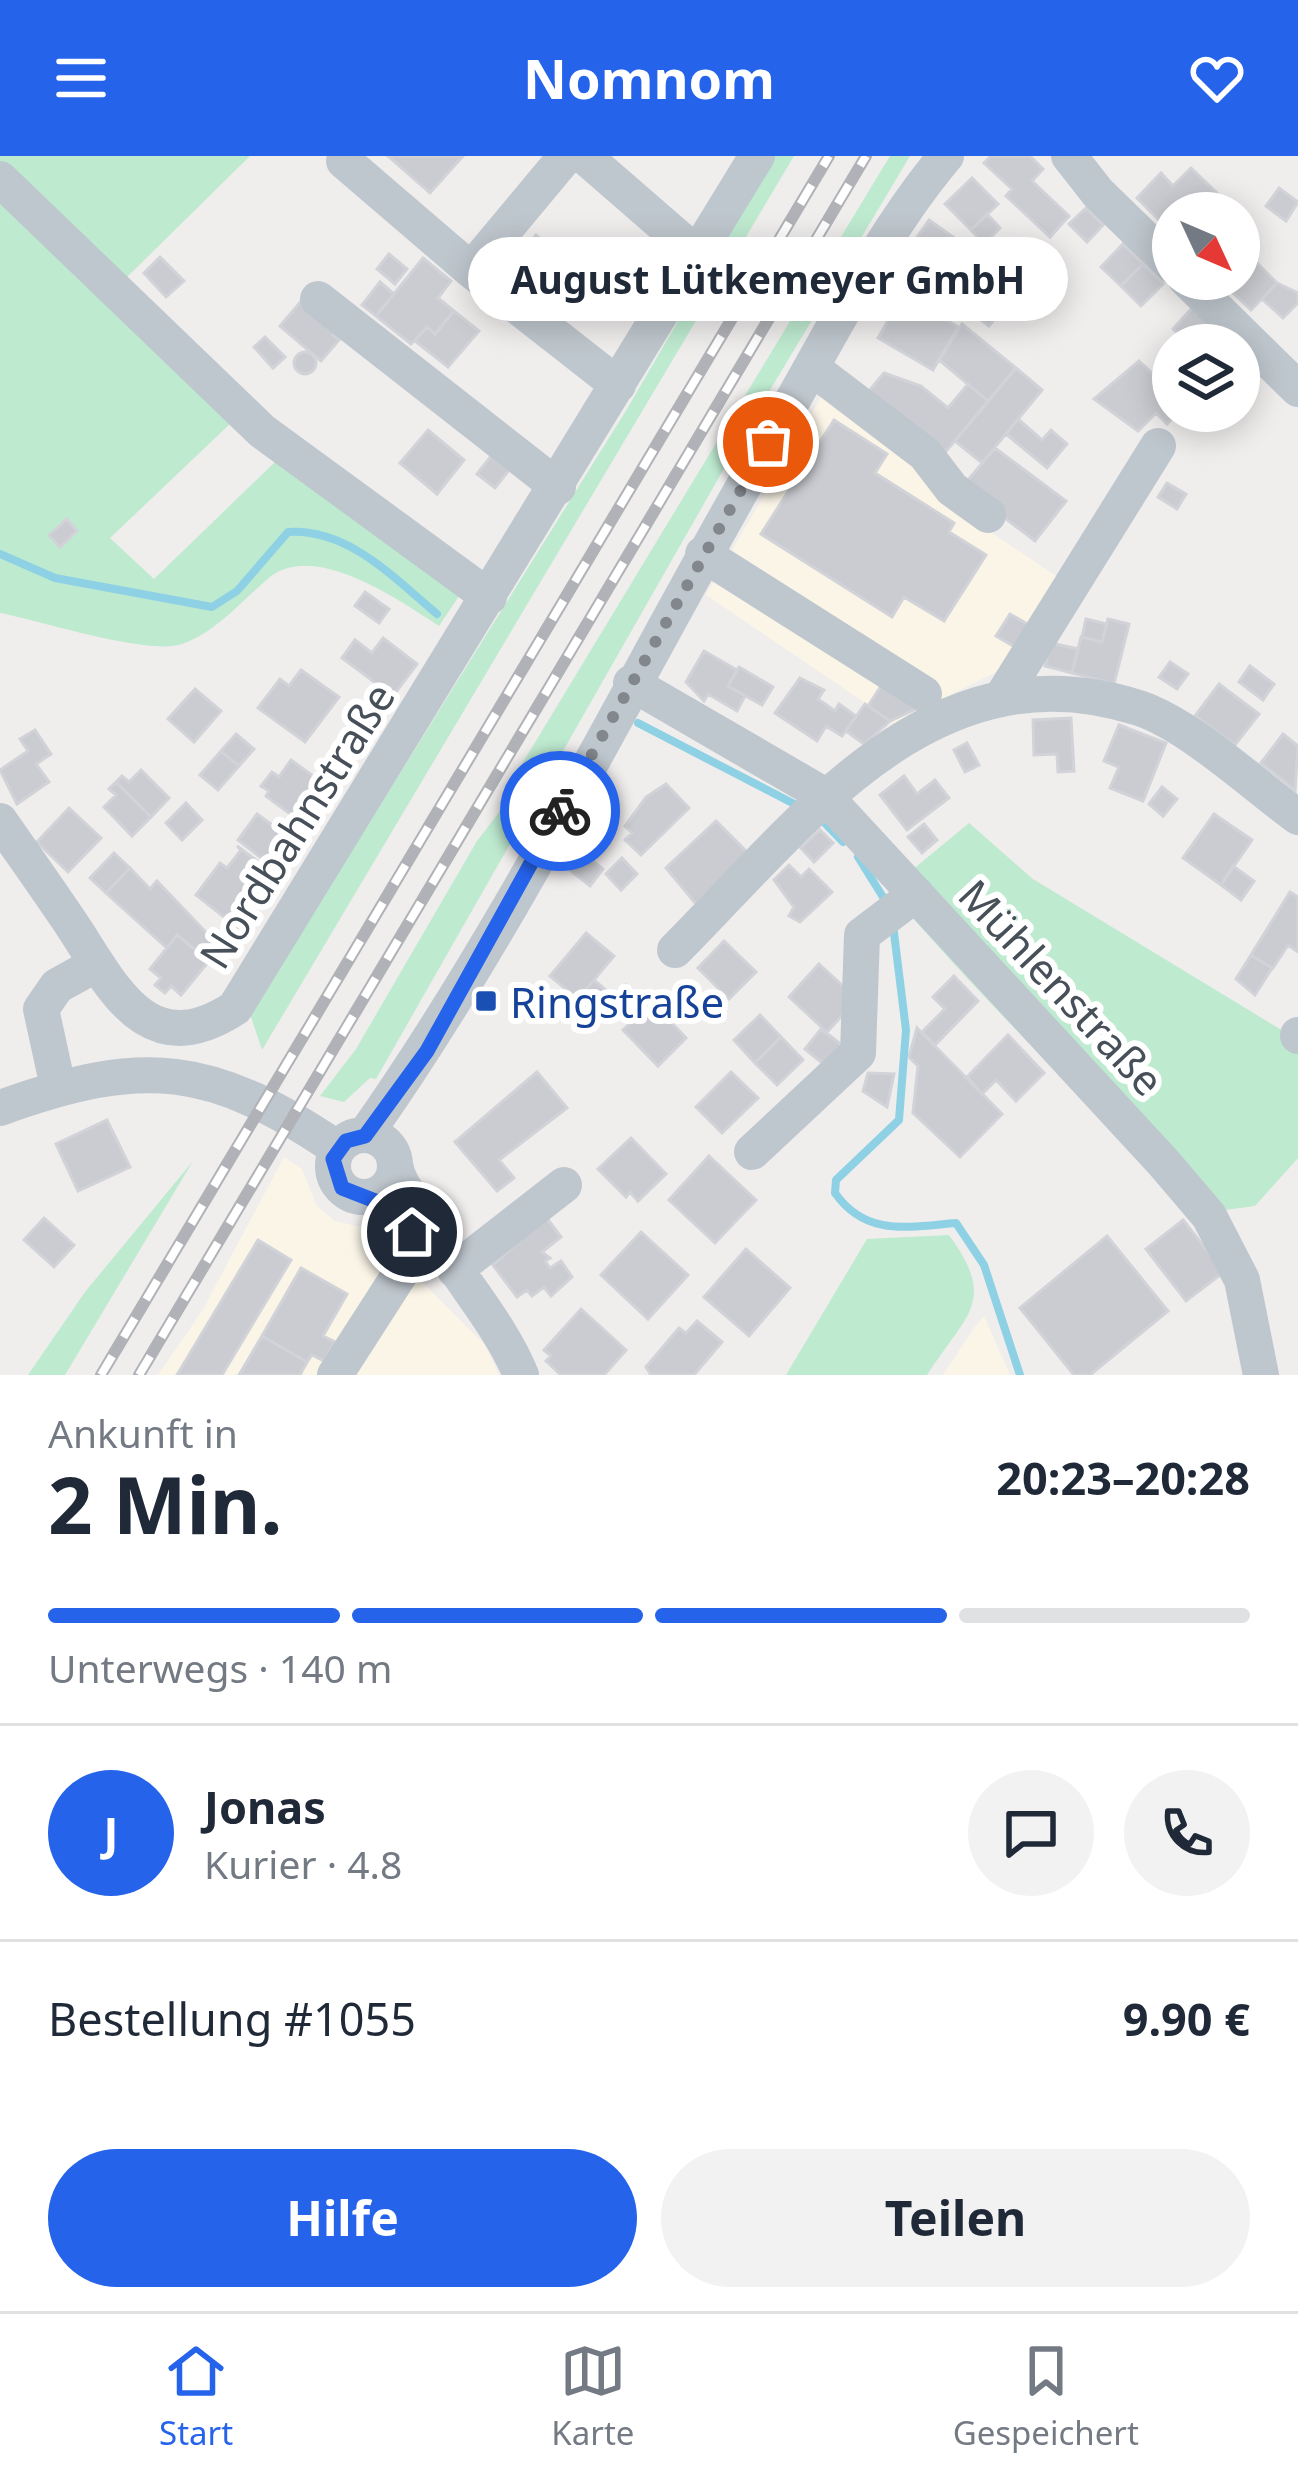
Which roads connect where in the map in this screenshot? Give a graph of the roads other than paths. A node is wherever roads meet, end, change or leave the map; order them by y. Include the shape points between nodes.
1 (566, 156) edge
2 (584, 156) edge
3 (757, 156) edge
4 (946, 156) edge
5 (1069, 156) edge
6 (344, 160) dead end
7 (0, 179) edge
8 (1152, 244) edge
9 (698, 254) junction
10 (471, 270) junction
11 (319, 299) dead end
12 (1208, 300) edge
13 (812, 368) junction
14 (618, 386) junction
15 (1298, 388) edge
16 (1158, 446) dead end
17 (558, 488) junction
18 (988, 515) dead end
19 (703, 554) junction
20 (489, 597) junction
21 (631, 683) junction
22 (924, 694) dead end
23 (1002, 697) junction
24 (816, 804) junction
25 (1298, 817) edge
26 (0, 821) edge
27 (899, 905) junction
28 (675, 950) dead end
29 (94, 965) junction
30 (58, 1087) junction
31 (0, 1108) edge
32 (372, 1150) junction
33 (752, 1152) dead end
34 (564, 1185) dead end
35 (361, 1197) junction
36 (432, 1241) junction
37 (455, 1270) junction
38 (335, 1375) edge
39 (521, 1375) edge
40 (1261, 1375) edge

1 - 10 street
2 - 9 street
3 - 9 street, Nordbahnstraße
4 - 13 street
5 - 8 street
6 - 10 street
7 - 20 street via 262,431
9 - 14 street, Nordbahnstraße
10 - 14 street
11 - 17 street
12 - 15 street
13 - 18 street via 925,454 952,489
13 - 19 street
14 - 17 street, Nordbahnstraße
16 - 23 street
17 - 20 street, Nordbahnstraße
19 - 21 street
19 - 22 street
20 - 29 street, Nordbahnstraße via 236,1008 189,1028 158,1024 116,995
21 - 24 street, Mühlenstraße
21 - 32 street
23 - 24 street via 920,726
23 - 25 street via 1140,709
24 - 27 street, Mühlenstraße
24 - 28 street
26 - 29 street, Nordbahnstraße
27 - 33 street via 862,935 858,1053
27 - 40 street, Mühlenstraße via 1209,1216 1243,1280
29 - 30 street via 56,986 40,1009
30 - 31 street
30 - 32 street via 134,1073 203,1080
32 - 35 street via 381,1192
32 - 35 street via 336,1180
32 - 36 street via 427,1221
34 - 37 street
35 - 36 street
36 - 37 street
36 - 38 street via 407,1263
37 - 39 street

